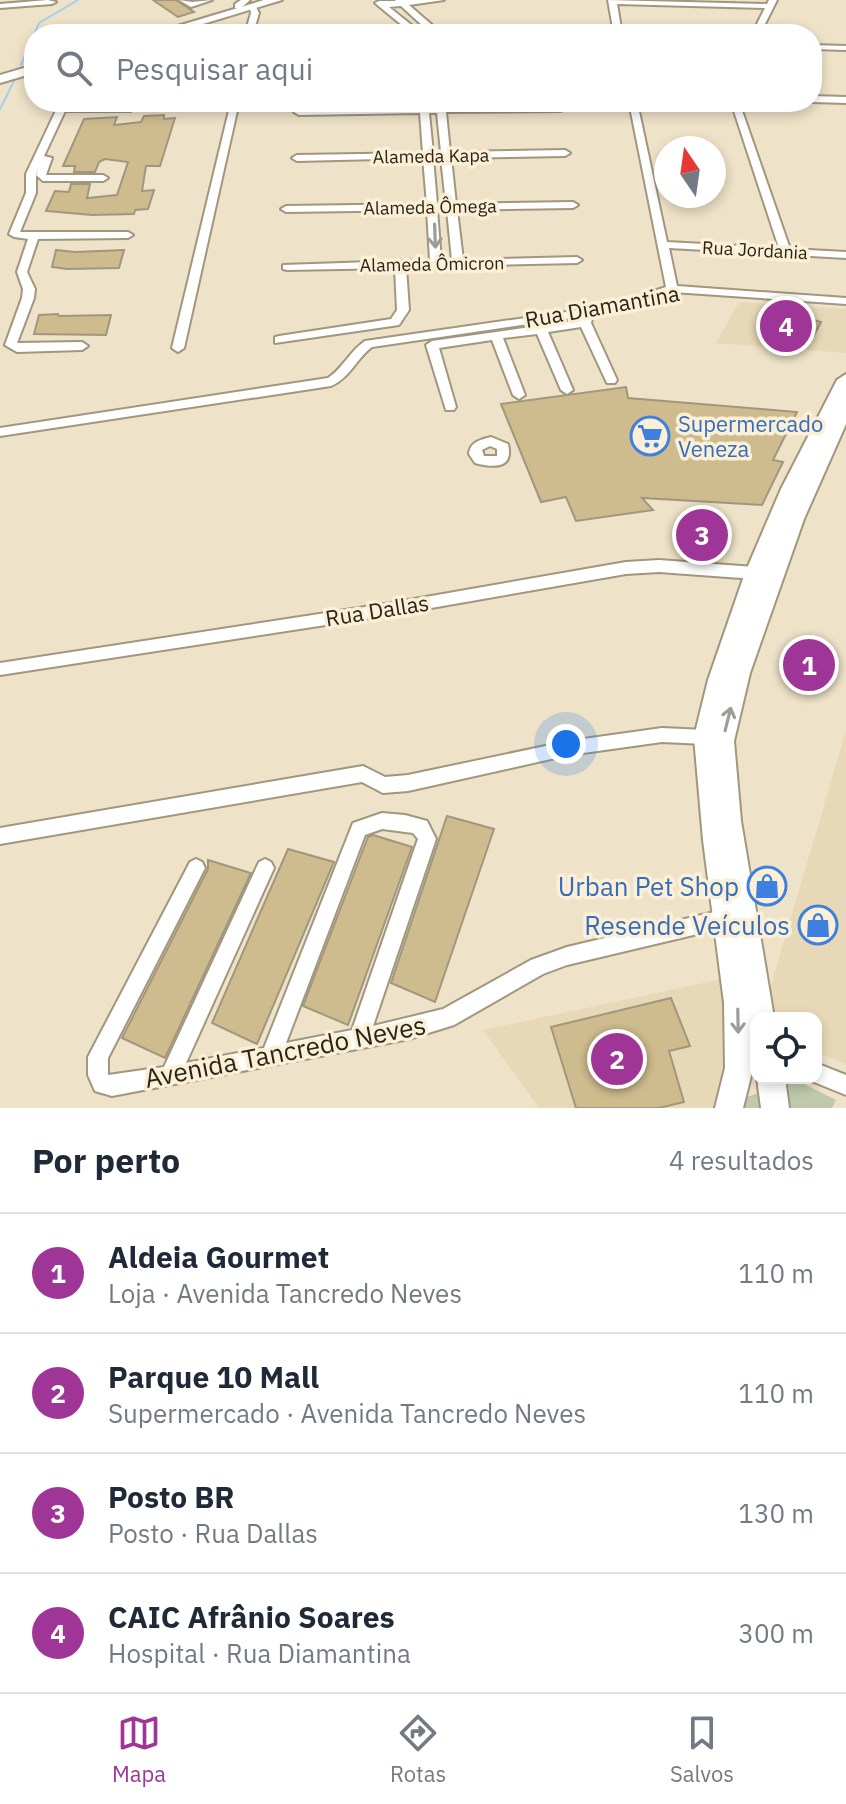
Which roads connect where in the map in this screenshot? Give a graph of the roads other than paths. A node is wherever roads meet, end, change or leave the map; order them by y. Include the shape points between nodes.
1 (183, 0) edge
2 (208, 0) edge
3 (276, 0) edge
4 (400, 0) edge
5 (440, 0) edge
6 (612, 1) edge
7 (28, 2) edge
8 (52, 2) edge
9 (379, 2) edge
10 (771, 3) edge
11 (245, 5) edge
12 (0, 6) edge
13 (412, 12) junction
14 (398, 17) junction
15 (252, 22) joint
16 (176, 24) edge
17 (187, 24) edge
18 (406, 24) edge
19 (423, 24) edge
20 (616, 24) edge
21 (761, 24) edge
22 (822, 47) edge
23 (846, 48) edge
24 (822, 99) edge
25 (846, 100) edge
26 (64, 112) edge
27 (65, 112) edge
28 (233, 112) edge
29 (426, 112) edge
30 (441, 112) edge
31 (635, 112) edge
32 (738, 112) edge
33 (565, 153) dead end
34 (430, 157) junction
35 (447, 157) junction
36 (297, 158) dead end
37 (103, 178) dead end
38 (573, 205) dead end
39 (434, 207) junction
40 (452, 207) junction
41 (286, 209) dead end
42 (128, 235) dead end
43 (34, 236) junction
44 (664, 245) junction
45 (785, 250) junction
46 (846, 255) edge
47 (577, 260) dead end
48 (436, 263) junction
49 (400, 264) junction
50 (458, 264) junction
51 (287, 267) dead end
52 (672, 289) junction
53 (846, 301) edge
54 (586, 318) junction
55 (541, 329) junction
56 (496, 335) junction
57 (279, 340) dead end
58 (82, 346) dead end
59 (178, 348) dead end
60 (611, 380) dead end
61 (846, 380) edge
62 (567, 390) dead end
63 (519, 395) dead end
64 (450, 407) dead end
65 (838, 413) edge
66 (0, 432) edge
67 (755, 573) junction
68 (0, 669) edge
69 (705, 737) junction
70 (0, 836) edge
71 (196, 868) dead end
72 (265, 868) dead end
73 (727, 918) junction
74 (759, 1012) edge
75 (359, 1039) junction
76 (271, 1056) junction
77 (748, 1067) edge
78 (822, 1075) edge
79 (170, 1076) junction
80 (772, 1084) edge
81 (846, 1085) edge
82 (729, 1108) edge
83 (775, 1108) edge

1 - 2 street via 191,5
3 - 11 main road
4 - 5 street
4 - 9 street
4 - 13 street
6 - 10 street
6 - 20 street
7 - 8 street
7 - 12 street
9 - 14 street
10 - 21 street
11 - 15 street
11 - 15 street via 255,13
11 - 16 main road
11 - 17 main road
13 - 14 street
13 - 19 street
14 - 18 street
22 - 23 street
24 - 25 street
26 - 43 street via 31,174 31,193 15,227 14,234
27 - 37 street via 41,175
28 - 59 street
29 - 34 street
30 - 35 street
31 - 44 street
32 - 45 street
33 - 35 street, Alameda Kapa
34 - 35 street, Alameda Kapa
34 - 36 street, Alameda Kapa
34 - 39 street
35 - 40 street
38 - 40 street, Alameda Ômega
39 - 40 street, Alameda Ômega
39 - 41 street, Alameda Ômega
39 -> 48 street
40 - 50 street
42 - 43 street
43 - 58 street via 22,272 28,298 11,345
44 - 45 street, Rua Jordania
44 - 52 street
45 - 46 street, Rua Jordania
47 - 50 street, Alameda Ômicron
48 - 49 street, Alameda Ômicron
48 - 50 street, Alameda Ômicron
49 - 51 street, Alameda Ômicron
49 - 57 street via 403,310 397,321
52 - 53 street, Rua Diamantina
52 - 54 street, Rua Diamantina
54 - 55 street
54 - 60 street
54 - 66 street, Rua Diamantina via 407,337 361,348 346,372 331,382
55 - 56 street
55 - 62 street
56 - 63 street
56 - 64 street via 432,345
61 - 65 main road
65 - 67 main road via 790,489
74 -> 65 main road via 722,741 739,673
67 - 68 street, Rua Dallas via 626,568
67 - 69 main road
69 - 70 street via 662,735 569,748 408,783 383,785 363,774
69 - 73 main road
71 - 79 street, Avenida Tancredo Neves via 98,1057 102,1084
72 - 79 street
73 - 75 street, Avenida Tancredo Neves via 567,956 447,1018
73 -> 77 main road
75 - 76 street, Avenida Tancredo Neves
75 - 76 street via 427,839 421,827 400,820 371,822 359,829
76 - 79 street, Avenida Tancredo Neves
77 - 82 main road
78 - 81 street
80 - 83 main road

